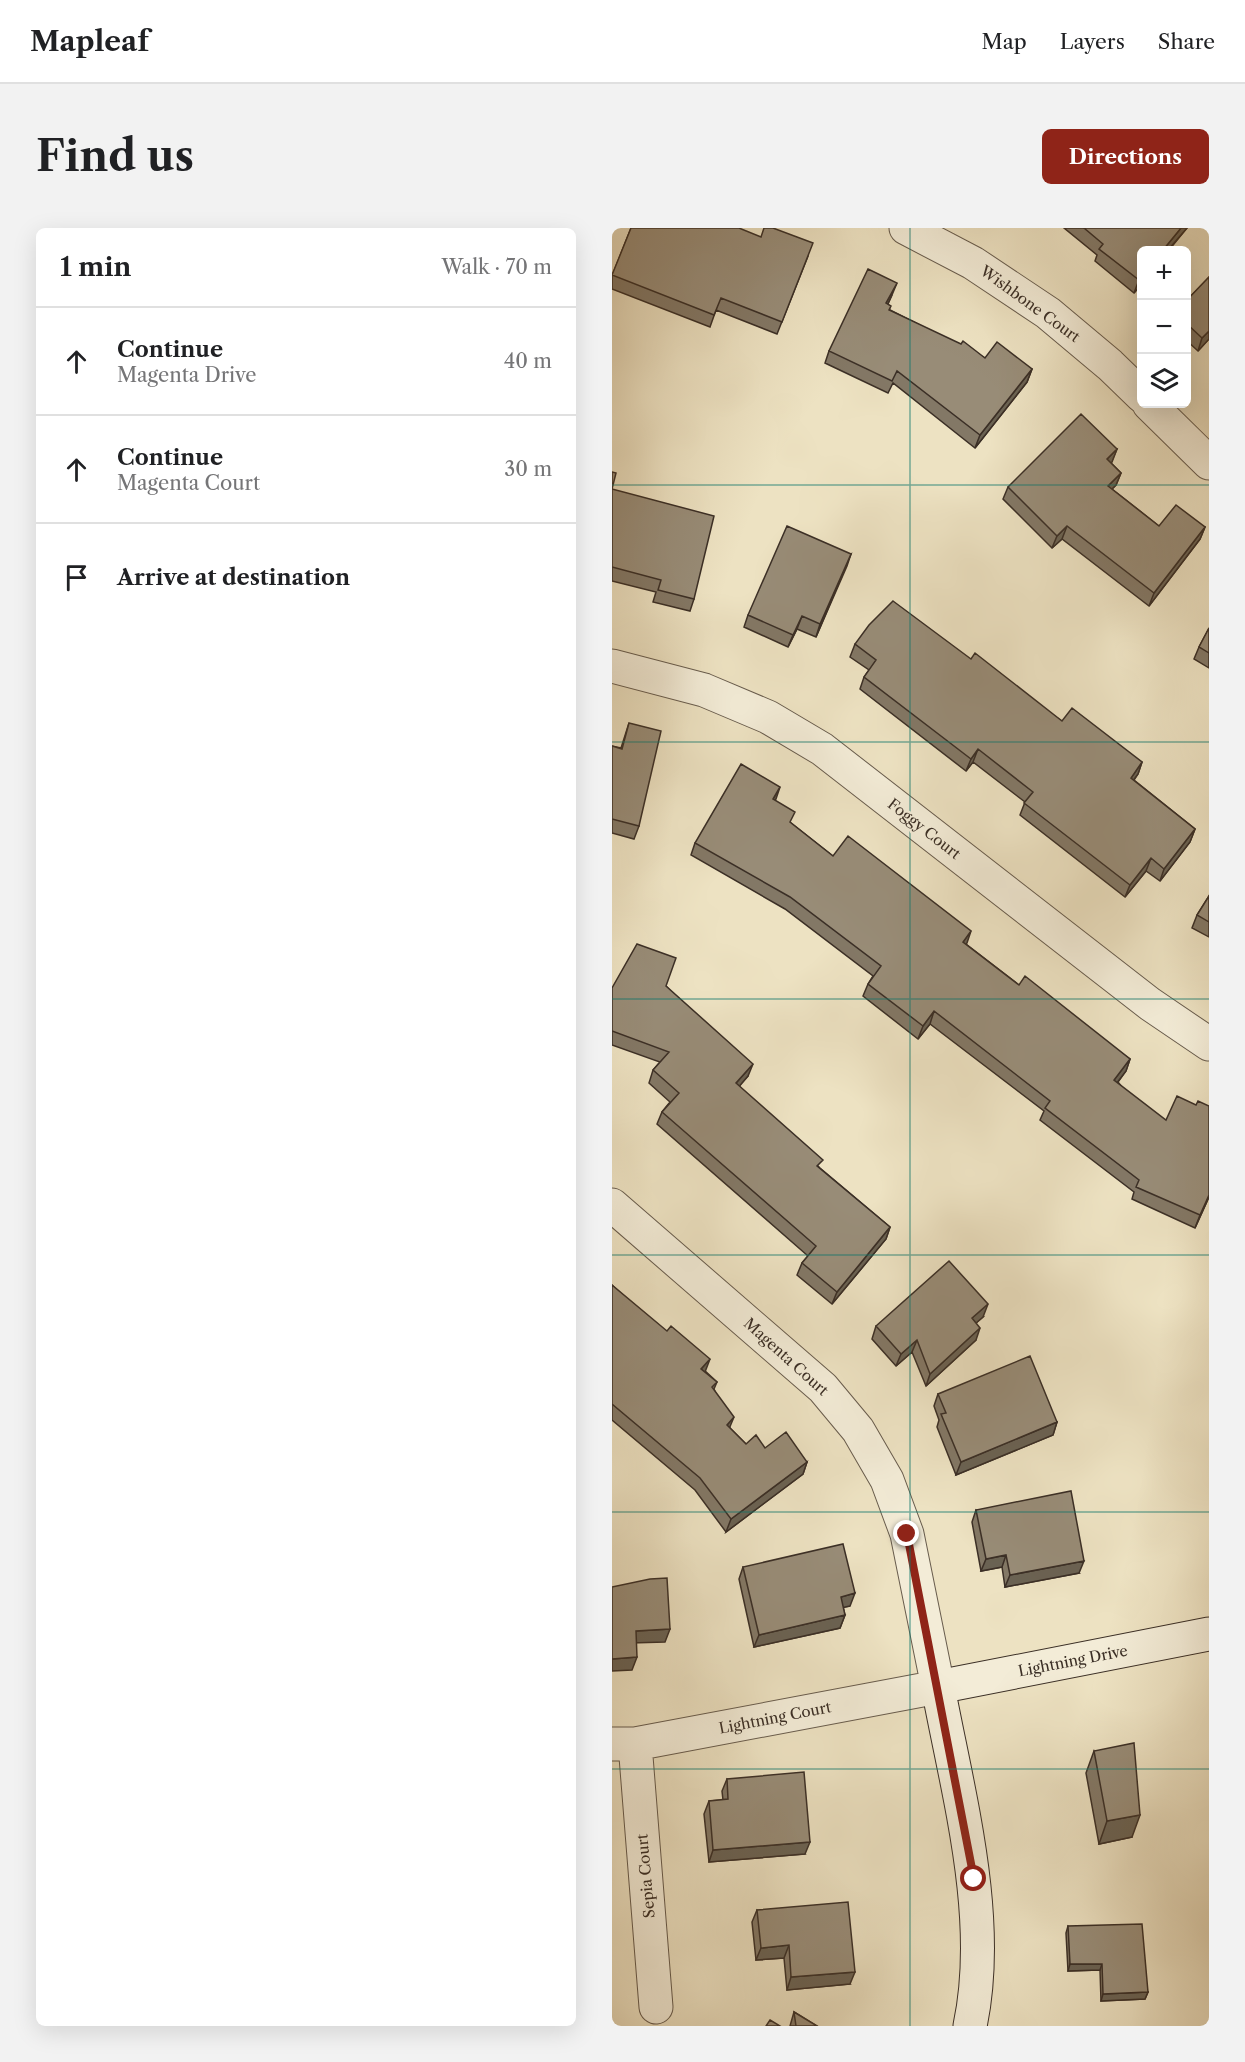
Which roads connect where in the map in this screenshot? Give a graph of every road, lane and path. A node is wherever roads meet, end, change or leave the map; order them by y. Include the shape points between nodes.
1 (906, 228) edge
2 (1137, 391) edge
3 (1153, 408) edge
4 (1209, 463) edge
5 (612, 666) edge
6 (1209, 1044) edge
7 (612, 1205) edge
8 (1209, 1634) edge
9 (938, 1687) junction
10 (623, 1744) edge
11 (656, 2007) dead end
12 (970, 2026) edge

1 - 2 street, Wishbone Court via 973,263 1048,313
3 - 4 street
5 - 6 street, Foggy Court via 704,690 768,717 822,749 1140,997
7 - 9 street, Magenta Court via 823,1388 858,1430 887,1480 907,1534
8 - 9 street, Lightning Drive
9 - 10 street, Lightning Court
9 - 12 street, Magenta Court via 974,1879 978,1942
10 - 11 street, Sepia Court

